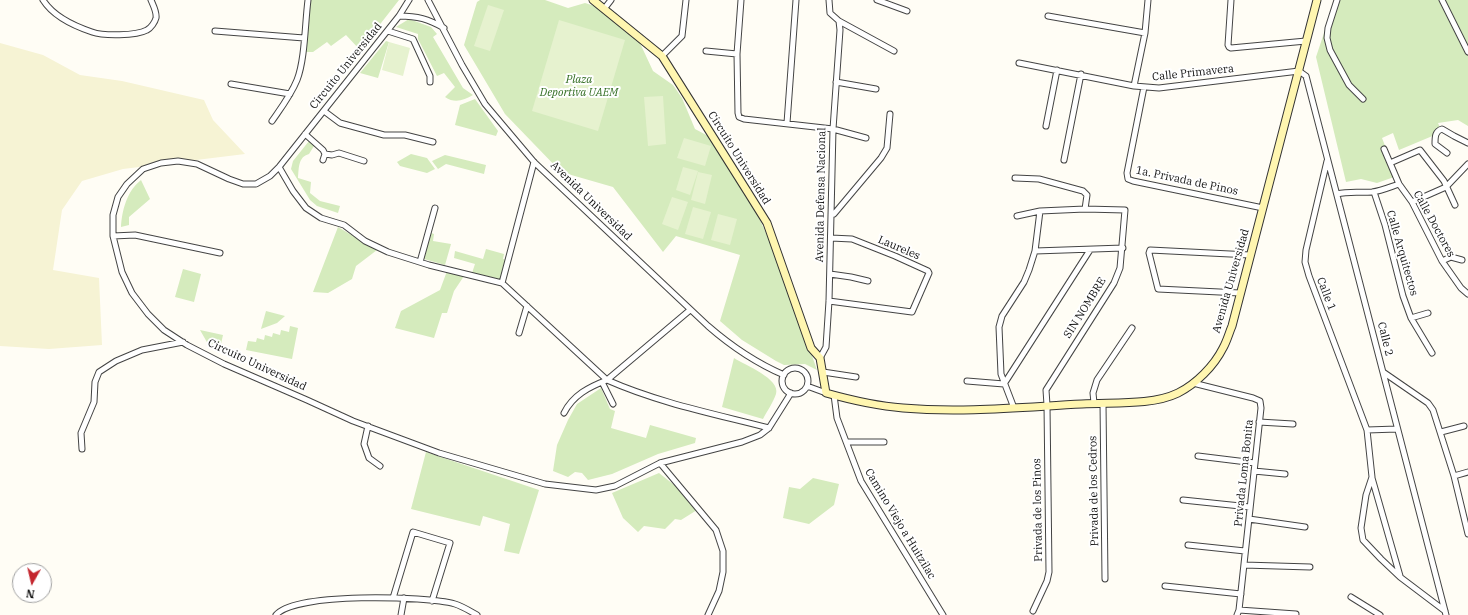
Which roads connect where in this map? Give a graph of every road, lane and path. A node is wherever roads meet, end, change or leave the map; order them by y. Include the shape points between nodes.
1 (43, 0) edge
2 (152, 0) edge
3 (308, 0) edge
4 (409, 0) edge
5 (428, 0) edge
6 (593, 0) edge
7 (611, 0) edge
8 (686, 0) edge
9 (741, 0) edge
10 (796, 0) edge
11 (829, 0) edge
12 (877, 0) edge
13 (1148, 0) edge
14 (1231, 0) edge
15 (1317, 0) edge
16 (1337, 0) edge
17 (1442, 0) edge
18 (604, 9) junction
19 (907, 11) dead end
20 (399, 16) junction
21 (1048, 16) dead end
22 (839, 22) junction
23 (444, 28) junction
24 (215, 31) dead end
25 (388, 31) junction
26 (1144, 33) junction
27 (304, 38) junction
28 (1306, 41) junction
29 (706, 51) dead end
30 (894, 51) dead end
31 (1468, 52) edge
32 (737, 54) junction
33 (662, 56) junction
34 (1019, 63) dead end
35 (1057, 70) junction
36 (1299, 71) junction
37 (1081, 74) junction
38 (430, 82) dead end
39 (836, 82) junction
40 (231, 84) dead end
41 (1134, 86) junction
42 (1144, 87) junction
43 (876, 89) dead end
44 (290, 94) junction
45 (1363, 99) dead end
46 (324, 111) junction
47 (890, 114) dead end
48 (272, 121) dead end
49 (788, 123) junction
50 (1046, 126) dead end
51 (833, 129) junction
52 (305, 134) junction
53 (866, 138) dead end
54 (433, 142) dead end
55 (1468, 143) edge
56 (1384, 149) dead end
57 (1447, 153) dead end
58 (325, 154) junction
59 (323, 160) dead end
60 (1064, 160) dead end
61 (1327, 160) junction
62 (364, 161) dead end
63 (534, 162) junction
64 (1390, 163) junction
65 (1468, 164) edge
66 (279, 167) junction
67 (1015, 178) dead end
68 (1399, 184) junction
69 (1446, 187) junction
70 (1374, 192) junction
71 (1337, 194) junction
72 (1412, 202) junction
73 (1455, 205) dead end
74 (435, 208) dead end
75 (1263, 208) junction
76 (1085, 209) junction
77 (1040, 211) junction
78 (834, 214) dead end
79 (1017, 216) dead end
80 (113, 236) junction
81 (831, 238) junction
82 (1123, 248) junction
83 (1090, 250) junction
84 (1035, 251) junction
85 (220, 253) dead end
86 (1250, 255) junction
87 (1462, 260) dead end
88 (1442, 261) junction
89 (420, 262) junction
90 (830, 274) junction
91 (868, 281) dead end
92 (502, 283) junction
93 (1240, 293) junction
94 (1467, 293) edge
95 (829, 301) junction
96 (527, 306) junction
97 (690, 310) junction
98 (1428, 312) dead end
99 (1411, 318) junction
100 (1132, 328) dead end
101 (519, 333) dead end
102 (183, 342) junction
103 (1432, 353) dead end
104 (820, 358) junction
105 (823, 372) junction
106 (1383, 372) junction
107 (784, 375) junction
108 (856, 377) dead end
109 (604, 381) junction
110 (967, 381) dead end
111 (1193, 383) junction
112 (1004, 384) junction
113 (807, 386) junction
114 (791, 393) junction
115 (826, 393) junction
116 (834, 395) junction
117 (1094, 403) junction
118 (1103, 403) junction
119 (613, 404) dead end
120 (1047, 406) junction
121 (1014, 408) junction
122 (564, 413) dead end
123 (1259, 422) junction
124 (1293, 424) dead end
125 (368, 426) junction
126 (1464, 426) dead end
127 (769, 428) junction
128 (1397, 429) junction
129 (1367, 430) junction
130 (1441, 432) junction
131 (847, 442) junction
132 (884, 442) dead end
133 (82, 449) dead end
134 (1198, 456) dead end
135 (660, 463) junction
136 (1255, 463) junction
137 (380, 466) dead end
138 (1254, 471) junction
139 (1468, 472) edge
140 (1285, 474) dead end
141 (1454, 476) junction
142 (1372, 477) junction
143 (1183, 500) dead end
144 (1250, 507) junction
145 (1466, 518) edge
146 (1249, 519) junction
147 (1305, 526) dead end
148 (1468, 534) edge
149 (1188, 545) dead end
150 (1245, 551) junction
151 (1244, 565) junction
152 (1310, 567) dead end
153 (1400, 577) junction
154 (1105, 579) dead end
155 (1165, 586) dead end
156 (1240, 594) junction
157 (1351, 597) dead end
158 (394, 598) junction
159 (404, 598) junction
160 (432, 600) junction
161 (1033, 611) dead end
162 (1238, 613) edge
163 (1446, 613) edge
164 (1296, 614) dead end
165 (276, 615) edge
166 (401, 615) edge
167 (477, 615) edge
168 (708, 615) edge
169 (943, 615) edge
170 (1378, 615) edge

1 - 2 street via 48,8 70,23 93,32 125,35 147,30 154,23 156,16
3 - 27 street
4 - 20 street, Circuito Universidad
5 - 23 street, Avenida Universidad
6 - 18 street, Circuito Universidad
7 - 18 street
8 - 33 street via 682,36
9 - 32 street
10 - 49 street
11 - 22 street via 830,13
12 - 19 street
13 - 26 street
14 - 28 street via 1229,47
15 - 28 street, Avenida Universidad
16 - 45 street via 1328,28 1330,50 1349,85
17 - 31 street
18 - 33 street, Circuito Universidad
20 - 23 street via 430,20
20 - 25 street, Circuito Universidad
21 - 26 street
22 - 30 street
22 - 39 street, Avenida Defensa Nacional
23 - 63 street, Avenida Universidad via 485,104
24 - 27 street
25 - 38 street via 412,39 430,76
25 - 46 street, Circuito Universidad
26 - 41 street
27 - 44 street via 300,69
28 - 36 street, Avenida Universidad
29 - 32 street
32 - 49 street via 739,117
33 - 104 street, Circuito Universidad via 767,223 811,348
34 - 35 street, Calle Primavera
35 - 37 street, Calle Primavera
35 - 50 street
36 - 42 street, Calle Primavera via 1159,88
36 - 61 street, Calle 2 via 1308,81
36 - 75 street, Avenida Universidad
37 - 41 street, Calle Primavera
37 - 60 street
39 - 43 street
39 - 51 street, Avenida Defensa Nacional
40 - 44 street
41 - 42 street, Calle Primavera
42 - 75 street, 1a. Privada de Pinos via 1126,173 1128,178
44 - 48 street
46 - 52 street, Circuito Universidad
46 - 54 street via 340,123 384,135 405,135
47 - 78 street via 887,148
49 - 51 street
51 - 53 street
51 - 81 street, Avenida Defensa Nacional
52 - 58 street
52 - 66 street, Circuito Universidad
55 - 57 street via 1446,130 1439,130 1435,136 1435,144
56 - 64 street, Calle Doctores
58 - 59 street
58 - 62 street via 339,153
61 - 71 street, Calle 2
61 - 129 street, Calle 1 via 1306,250 1306,266
63 - 92 street
63 - 97 street, Avenida Universidad
64 - 68 street, Calle Doctores
64 - 69 street via 1420,150
65 - 69 street
66 - 80 street, Circuito Universidad via 256,184 243,184 197,164 178,161 143,169 118,197 113,215
66 - 89 street via 292,191 313,214 344,225 366,241 388,252
67 - 76 street via 1039,179 1083,191 1087,195
68 - 70 street
68 - 72 street, Calle Doctores
69 - 72 street
69 - 73 street
70 - 71 street via 1348,191
70 - 99 street, Calle Arquitectos
71 - 106 street, Calle 2
72 - 88 street, Calle Doctores
74 - 89 street
75 - 86 street, Avenida Universidad
76 - 77 street
76 - 82 street, SIN NOMBRE via 1125,210
77 - 79 street
77 - 84 street
80 - 85 street via 136,235
80 - 102 street, Circuito Universidad via 122,272 132,293 164,330
81 - 90 street, Avenida Defensa Nacional
81 - 95 street, Laureles via 852,239 929,273 912,312
82 - 83 street
82 - 120 street, SIN NOMBRE via 1120,268 1114,283 1046,390
83 - 84 street
83 - 112 street
84 - 112 street via 1027,274 1002,316 999,327 1001,374
86 - 93 street, Avenida Universidad
86 - 93 street via 1150,250 1158,290
87 - 88 street via 1451,257
88 - 94 street, Calle Doctores
89 - 92 street
90 - 91 street
90 - 95 street, Avenida Defensa Nacional
92 - 96 street
93 - 111 street, Avenida Universidad via 1223,349
95 - 104 street, Avenida Defensa Nacional via 826,347
96 - 101 street
96 - 109 street
97 - 107 street, Avenida Universidad via 735,348
97 - 109 street
98 - 99 street
99 - 103 street, Calle Arquitectos
100 - 117 street via 1100,376 1093,393
102 - 125 street, Circuito Universidad via 224,364
102 - 133 street via 142,350 116,361 99,372 95,382 94,402 81,433
104 - 105 street
105 - 108 street
105 - 115 street
106 - 128 street, Calle 2
106 - 130 street via 1428,403
107 - 113 street via 790,369 799,369 806,374
107 - 114 street via 782,384
109 - 119 street
109 - 122 street via 581,392 569,403
109 - 127 street
110 - 112 street
111 - 118 street, Avenida Universidad via 1178,393 1154,400
111 - 123 street, Privada Loma Bonita via 1260,401
112 - 121 street
113 - 114 street via 800,393
113 - 115 street
114 - 127 street, Circuito Universidad
115 - 116 street, Avenida Universidad
116 - 121 street, Avenida Universidad via 862,403 903,408
116 - 131 street, Camino Viejo a Huitzilac via 837,418
117 - 118 street, Avenida Universidad
117 - 120 street, Avenida Universidad
118 - 154 street, Privada de los Cedros
120 - 121 street, Avenida Universidad
120 - 161 street, Privada de los Pinos via 1049,572
123 - 124 street
123 - 136 street, Privada Loma Bonita
125 - 135 street, Circuito Universidad via 439,453 545,484 596,490 615,486
125 - 137 street via 364,444 368,458
126 - 130 street
127 - 135 street, Circuito Universidad via 760,435 742,442
128 - 129 street
128 - 163 street, Calle 2
129 - 142 street, Calle 1
130 - 141 street
131 - 132 street
131 - 169 street, Camino Viejo a Huitzilac via 867,492
134 - 136 street
135 - 168 street via 716,530 723,552 724,572
136 - 138 street, Privada Loma Bonita
138 - 140 street
138 - 144 street, Privada Loma Bonita
139 - 141 street
141 - 145 street
142 - 153 street, Calle 1
142 - 153 street, Calle 1 via 1366,495 1362,536 1366,544
143 - 144 street
144 - 146 street, Privada Loma Bonita
145 - 148 street
146 - 147 street
146 - 150 street, Privada Loma Bonita
149 - 150 street
150 - 151 street, Privada Loma Bonita
151 - 152 street
151 - 156 street, Privada Loma Bonita
153 - 163 street, Calle 1
155 - 156 street
156 - 162 street, Privada Loma Bonita
157 - 170 street
158 - 159 street
158 - 160 street via 413,532 450,543
158 - 165 street via 350,598 306,604 287,607
159 - 160 street
159 - 166 street
160 - 167 street via 456,604
162 - 164 street

